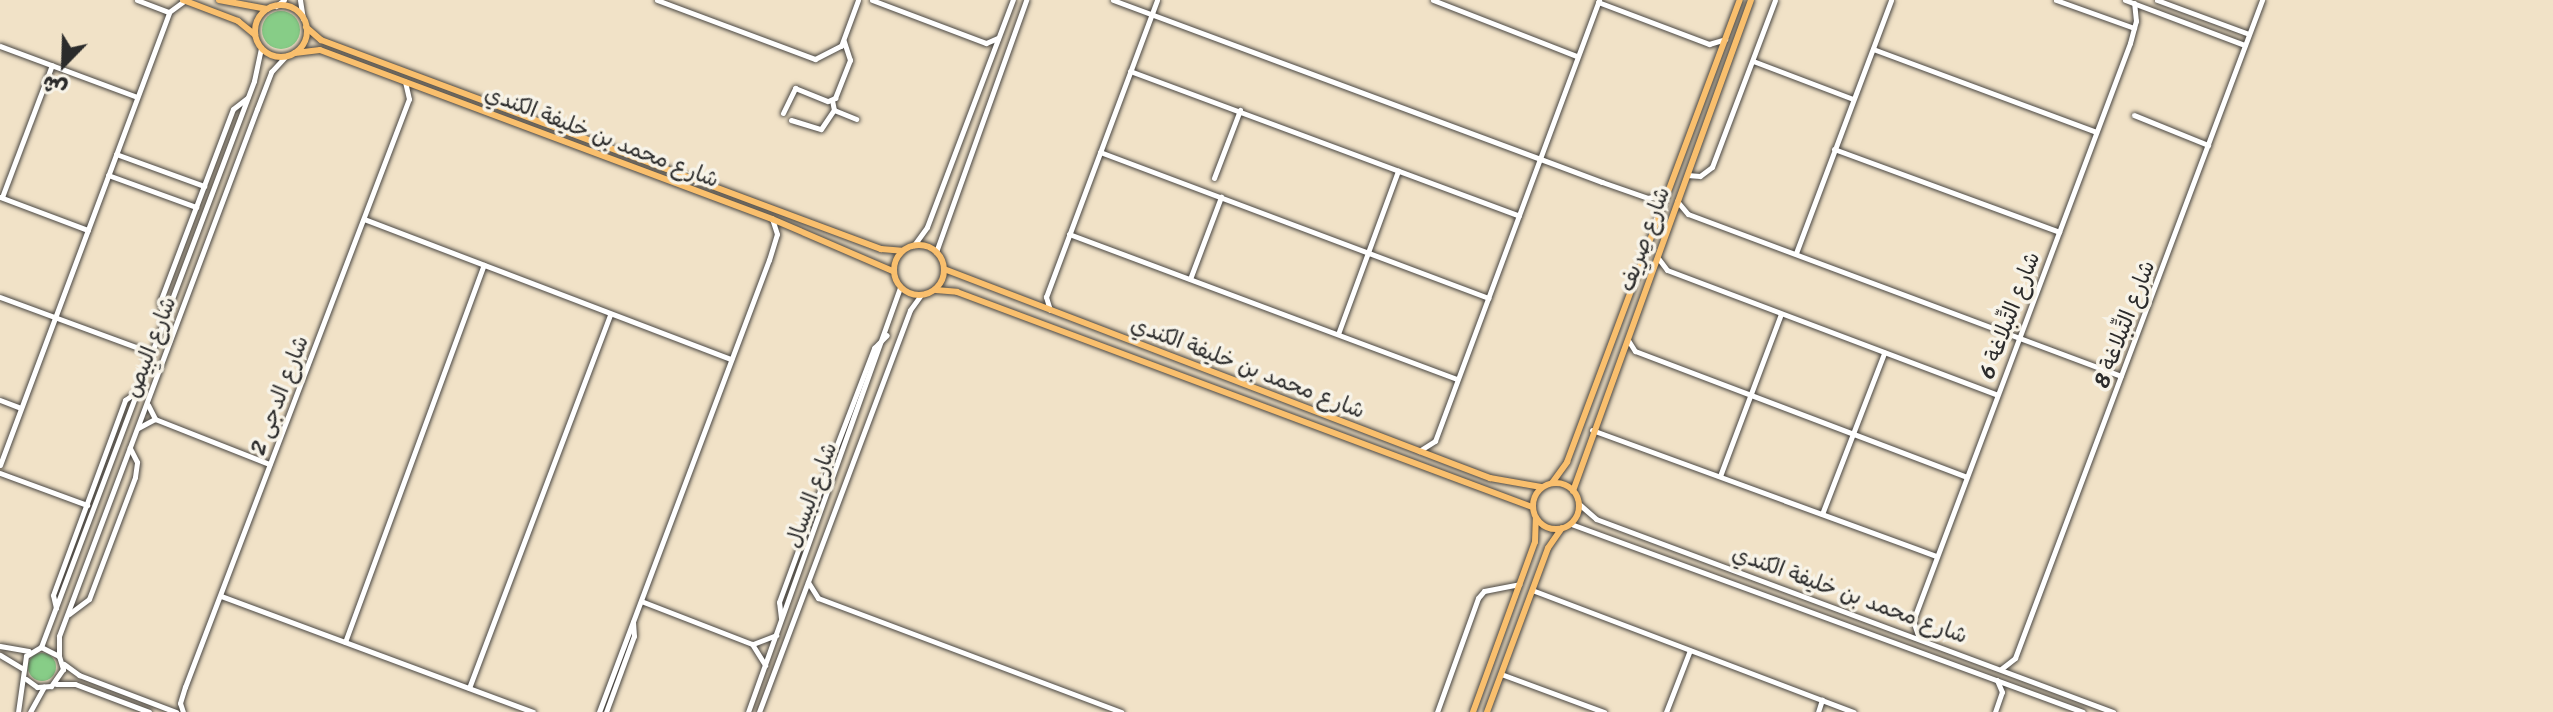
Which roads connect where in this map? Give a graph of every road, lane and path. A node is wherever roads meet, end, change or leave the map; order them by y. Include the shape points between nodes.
1 (137, 0) edge
2 (169, 0) edge
3 (184, 0) edge
4 (219, 0) edge
5 (284, 0) edge
6 (300, 0) edge
7 (657, 0) edge
8 (858, 0) edge
9 (872, 0) edge
10 (1013, 0) edge
11 (1026, 0) edge
12 (1113, 0) edge
13 (1157, 0) edge
14 (1433, 0) edge
15 (1740, 0) edge
16 (1751, 0) edge
17 (1775, 0) edge
18 (1891, 0) edge
19 (2056, 0) edge
20 (2125, 0) edge
21 (2157, 0) edge
22 (2262, 0) edge
23 (1599, 1) edge
24 (2134, 3) junction
25 (276, 6) junction
26 (267, 9) junction
27 (170, 10) junction
28 (2155, 11) junction
29 (1152, 15) junction
30 (303, 19) junction
31 (2135, 25) junction
32 (306, 27) junction
33 (2249, 34) junction
34 (255, 36) junction
35 (999, 38) junction
36 (1725, 39) junction
37 (844, 41) junction
38 (986, 43) junction
39 (1709, 44) junction
40 (2245, 45) junction
41 (0, 46) edge
42 (261, 48) junction
43 (1873, 49) junction
44 (837, 51) junction
45 (850, 52) junction
46 (295, 53) junction
47 (286, 56) junction
48 (992, 56) junction
49 (1577, 56) junction
50 (1717, 58) junction
51 (1753, 61) junction
52 (52, 65) junction
53 (1130, 71) junction
54 (405, 81) junction
55 (424, 88) junction
56 (137, 97) junction
57 (248, 97) junction
58 (409, 99) junction
59 (1853, 99) junction
60 (832, 100) junction
61 (834, 110) junction
62 (1240, 110) junction
63 (783, 113) dead end
64 (2134, 115) dead end
65 (856, 119) dead end
66 (791, 120) dead end
67 (2096, 132) junction
68 (2208, 145) junction
69 (1834, 149) junction
70 (1100, 152) junction
71 (116, 154) junction
72 (1540, 159) junction
73 (1398, 171) junction
74 (108, 175) junction
75 (1686, 175) junction
76 (1214, 178) dead end
77 (204, 186) junction
78 (1667, 193) junction
79 (1, 197) edge
80 (1221, 197) junction
81 (1648, 198) junction
82 (1677, 201) junction
83 (196, 207) junction
84 (1660, 211) junction
85 (1688, 214) junction
86 (1519, 216) junction
87 (364, 219) junction
88 (772, 219) junction
89 (1670, 219) junction
90 (792, 227) junction
91 (88, 230) junction
92 (2059, 232) junction
93 (1069, 234) junction
94 (777, 238) junction
95 (914, 245) junction
96 (902, 251) junction
97 (936, 252) junction
98 (1368, 252) junction
99 (1796, 253) junction
100 (1657, 256) junction
101 (484, 265) junction
102 (944, 269) junction
103 (1667, 270) junction
104 (893, 271) junction
105 (1650, 275) junction
106 (1190, 279) junction
107 (900, 288) junction
108 (936, 290) junction
109 (921, 295) junction
110 (0, 297) edge
111 (1046, 297) junction
112 (1488, 298) junction
113 (1031, 305) junction
114 (1053, 313) junction
115 (610, 314) junction
116 (1781, 314) junction
117 (55, 317) junction
118 (164, 317) junction
119 (1338, 334) junction
120 (1627, 336) junction
121 (2018, 337) junction
122 (155, 343) junction
123 (144, 350) junction
124 (1635, 351) junction
125 (1884, 353) junction
126 (1619, 358) junction
127 (731, 359) junction
128 (148, 362) junction
129 (2121, 376) junction
130 (1457, 379) junction
131 (139, 391) junction
132 (1996, 394) junction
133 (1749, 395) junction
134 (0, 400) edge
135 (148, 400) junction
136 (21, 408) junction
137 (155, 419) junction
138 (136, 430) junction
139 (1592, 430) junction
140 (1853, 434) junction
141 (1435, 441) junction
142 (130, 448) junction
143 (1419, 451) junction
144 (1444, 460) junction
145 (269, 464) junction
146 (0, 465) edge
147 (0, 473) edge
148 (1720, 476) junction
149 (1966, 477) junction
150 (1552, 483) junction
151 (1541, 487) junction
152 (1573, 491) junction
153 (1579, 504) junction
154 (87, 505) junction
155 (1532, 507) junction
156 (1822, 514) junction
157 (1536, 518) junction
158 (1571, 524) junction
159 (1562, 528) junction
160 (1936, 556) junction
161 (808, 580) junction
162 (1520, 583) junction
163 (1532, 590) junction
164 (221, 596) junction
165 (818, 598) junction
166 (641, 601) junction
167 (56, 608) junction
168 (798, 608) junction
169 (68, 614) junction
170 (1913, 621) junction
171 (633, 622) junction
172 (1899, 631) junction
173 (776, 635) junction
174 (1919, 638) junction
175 (345, 642) junction
176 (752, 644) junction
177 (0, 646) edge
178 (41, 647) junction
179 (1690, 650) junction
180 (30, 651) junction
181 (0, 655) edge
182 (2015, 658) junction
183 (60, 659) junction
184 (765, 666) junction
185 (22, 668) junction
186 (2001, 669) junction
187 (1501, 674) junction
188 (2021, 677) junction
189 (26, 679) junction
190 (1997, 679) junction
191 (48, 686) junction
192 (2016, 687) junction
193 (469, 688) junction
194 (2002, 695) junction
195 (1822, 700) junction
196 (180, 703) junction
197 (131, 708) edge
198 (168, 709) junction
199 (18, 712) edge
200 (30, 712) edge
201 (147, 712) edge
202 (176, 712) edge
203 (183, 712) edge
204 (533, 712) edge
205 (599, 712) edge
206 (606, 712) edge
207 (748, 712) edge
208 (759, 712) edge
209 (1121, 712) edge
210 (1437, 712) edge
211 (1473, 712) edge
212 (1487, 712) edge
213 (1604, 712) edge
214 (1666, 712) edge
215 (1818, 712) edge
216 (1854, 712) edge
217 (1995, 712) edge
218 (2083, 712) edge
219 (2113, 712) edge

1 - 27 street
2 - 27 street
3 - 27 street
3 - 34 main road via 238,21
4 - 26 main road
5 - 25 street
6 - 30 street
7 - 44 street via 809,58
8 - 37 street
9 - 38 street
10 - 35 street
11 - 97 street
12 - 29 street
13 - 29 street
14 - 49 street
15 - 36 main road, شارع صِرِيف
16 - 75 main road, شارع صِرِيف
17 - 51 street
18 - 43 street
19 - 31 street
20 - 24 street
21 - 33 street
22 - 33 street, شارع التِّبلاغة 8
23 - 39 street
23 - 49 street
24 - 28 street
24 - 31 street, شارع التِّبلاغة 6
25 - 26 main road
25 - 30 main road via 295,9
26 - 34 main road via 257,21
27 - 56 street
28 - 31 street
28 - 40 street
29 - 53 street
29 - 72 street
30 - 32 main road
31 - 67 street, شارع التِّبلاغة 6
32 - 46 main road
32 - 96 main road, شارع محمد بن خليفة الكندي via 321,40 881,249
33 - 40 street, شارع التِّبلاغة 8
34 - 42 main road
35 - 38 street
35 - 48 street
36 - 39 street
36 - 50 main road, شارع صِرِيف
37 - 44 street
37 - 45 street
38 - 48 street
39 - 50 street
40 - 68 street, شارع التِّبلاغة 8
41 - 52 street
42 - 47 main road
42 - 57 street, شارع البِيص
43 - 59 street
43 - 67 street
44 - 45 street
45 - 60 street
46 - 47 main road
46 - 54 main road, شارع محمد بن خليفة الكندي via 317,49
47 - 135 street, شارع البِيص via 271,72
48 - 95 street via 927,227
49 - 72 street
50 - 78 main road, شارع صِرِيف
51 - 59 street
51 - 75 street via 1712,167 1700,176
52 - 56 street
52 - 79 street
53 - 62 street
53 - 70 street
54 - 55 main road, شارع محمد بن خليفة الكندي
54 - 58 street
55 - 58 street
55 - 88 main road, شارع محمد بن خليفة الكندي
56 - 71 street
57 - 77 street via 233,109
57 - 118 street, شارع البِيص
58 - 87 street, شارع الدجى 2
59 - 69 street
60 - 61 street
60 - 63 street via 795,88
61 - 65 street
61 - 66 street via 821,129
62 - 73 street
62 - 76 street
64 - 68 street
67 - 92 street, شارع التِّبلاغة 6
68 - 129 street, شارع التِّبلاغة 8
69 - 92 street
69 - 99 street
70 - 80 street
70 - 93 street
71 - 74 street
71 - 77 street
72 - 81 street
72 - 86 street
73 - 86 street
73 - 98 street
74 - 83 street
74 - 91 street
75 - 82 main road, شارع صِرِيف
77 - 83 street
78 - 81 street
78 - 84 main road, شارع صِرِيف
79 - 91 street
80 - 98 street
80 - 106 street
81 - 84 street
82 - 85 street
82 - 89 main road, شارع صِرِيف
83 - 118 street via 160,302
84 - 150 main road, شارع صِرِيف via 1567,462
85 - 89 street
85 - 99 street
86 - 112 street
87 - 101 street
87 - 145 street, شارع الدجى 2
88 - 90 main road, شارع محمد بن خليفة الكندي
88 - 94 street
89 - 100 main road, شارع صِرِيف
90 - 94 street
90 - 104 main road, شارع محمد بن خليفة الكندي
91 - 117 street
92 - 121 street, شارع التِّبلاغة 6
93 - 106 street
93 - 111 street
94 - 127 street
95 - 96 main road
95 - 97 main road
96 - 104 main road
97 - 102 main road
98 - 112 street
98 - 119 street
99 - 121 street
100 - 103 street
100 - 105 main road, شارع صِرِيف
101 - 115 street
101 - 175 street
102 - 108 main road
102 - 113 main road, شارع محمد بن خليفة الكندي
103 - 105 street
103 - 116 street
104 - 107 main road
105 - 120 main road, شارع صِرِيف
106 - 119 street
107 - 109 main road
107 - 173 street, شارع البسال via 888,335
108 - 109 main road
108 - 155 main road, شارع محمد بن خليفة الكندي via 957,292
109 - 161 street, شارع البسال via 910,310
110 - 117 street
111 - 113 street
111 - 114 street
112 - 130 street
113 - 114 main road, شارع محمد بن خليفة الكندي
114 - 143 main road, شارع محمد بن خليفة الكندي
115 - 127 street
115 - 193 street
116 - 125 street
116 - 133 street
117 - 123 street
117 - 136 street
118 - 122 street, شارع البِيص
119 - 130 street
120 - 124 street
120 - 126 main road, شارع صِرِيف
121 - 129 street
121 - 132 street, شارع التِّبلاغة 6
122 - 123 street
122 - 128 street, شارع البِيص
123 - 128 street
124 - 126 street
124 - 133 street
125 - 132 street
125 - 140 street
126 - 139 main road, شارع صِرِيف
127 - 166 street
128 - 131 street, شارع البِيص
129 - 182 street, شارع التِّبلاغة 8
130 - 141 street
131 - 154 street via 126,398
131 - 167 street, شارع البِيص
132 - 149 street, شارع التِّبلاغة 6
133 - 140 street
133 - 148 street
134 - 136 street
135 - 137 street
135 - 138 street, شارع البِيص
136 - 146 street
137 - 138 street
137 - 145 street
138 - 142 street, شارع البِيص
139 - 148 street
139 - 152 main road, شارع صِرِيف
140 - 149 street
140 - 156 street
141 - 143 street
141 - 144 street
142 - 169 street, شارع البِيص
142 - 169 street via 137,465 130,491 86,605
143 - 144 main road, شارع محمد بن خليفة الكندي
144 - 151 main road, شارع محمد بن خليفة الكندي via 1508,484
145 - 164 street, شارع الدجى 2
147 - 154 street
148 - 156 street
149 - 160 street, شارع التِّبلاغة 6
150 - 151 main road
150 - 152 main road
151 - 155 main road
152 - 153 main road
153 - 158 main road
153 - 172 street, شارع محمد بن خليفة الكندي via 1596,519
154 - 167 street via 53,595
155 - 157 main road
156 - 160 street
157 - 159 main road via 1547,528
157 - 162 main road via 1535,542
158 - 159 main road
158 - 190 street, شارع محمد بن خليفة الكندي
159 - 163 main road
160 - 170 street, شارع التِّبلاغة 6
161 - 165 street
161 - 168 street, شارع البسال
162 - 210 street via 1484,591 1478,598
162 - 211 main road
163 - 179 street
163 - 187 main road
164 - 175 street
164 - 196 street, شارع الدجى 2
165 - 168 street
165 - 209 street
166 - 171 street
166 - 176 street
167 - 178 street, شارع البِيص
168 - 208 street, شارع البسال
169 - 183 street, شارع البِيص via 59,636
170 - 172 street
170 - 174 street
171 - 205 street
171 - 206 street via 634,636
172 - 174 street, شارع محمد بن خليفة الكندي
173 - 176 street
173 - 184 street, شارع البسال
174 - 186 street, شارع محمد بن خليفة الكندي
175 - 193 street
176 - 184 street
177 - 180 street
178 - 180 street
178 - 183 street
179 - 195 street
179 - 214 street
180 - 185 street
181 - 185 street
182 - 186 street
182 - 188 street
183 - 191 street via 61,676
183 - 198 street via 79,675
184 - 207 street, شارع البسال
185 - 189 street
186 - 188 street, شارع محمد بن خليفة الكندي
187 - 212 main road
187 - 213 street
188 - 219 street, شارع محمد بن خليفة الكندي
189 - 191 street
189 - 199 street
190 - 192 street, شارع محمد بن خليفة الكندي
190 - 194 street
191 - 197 street via 75,684
191 - 200 street
192 - 194 street
192 - 218 street, شارع محمد بن خليفة الكندي
193 - 204 street
194 - 217 street
195 - 215 street
195 - 216 street
196 - 198 street
196 - 203 street
197 - 201 street
198 - 202 street

